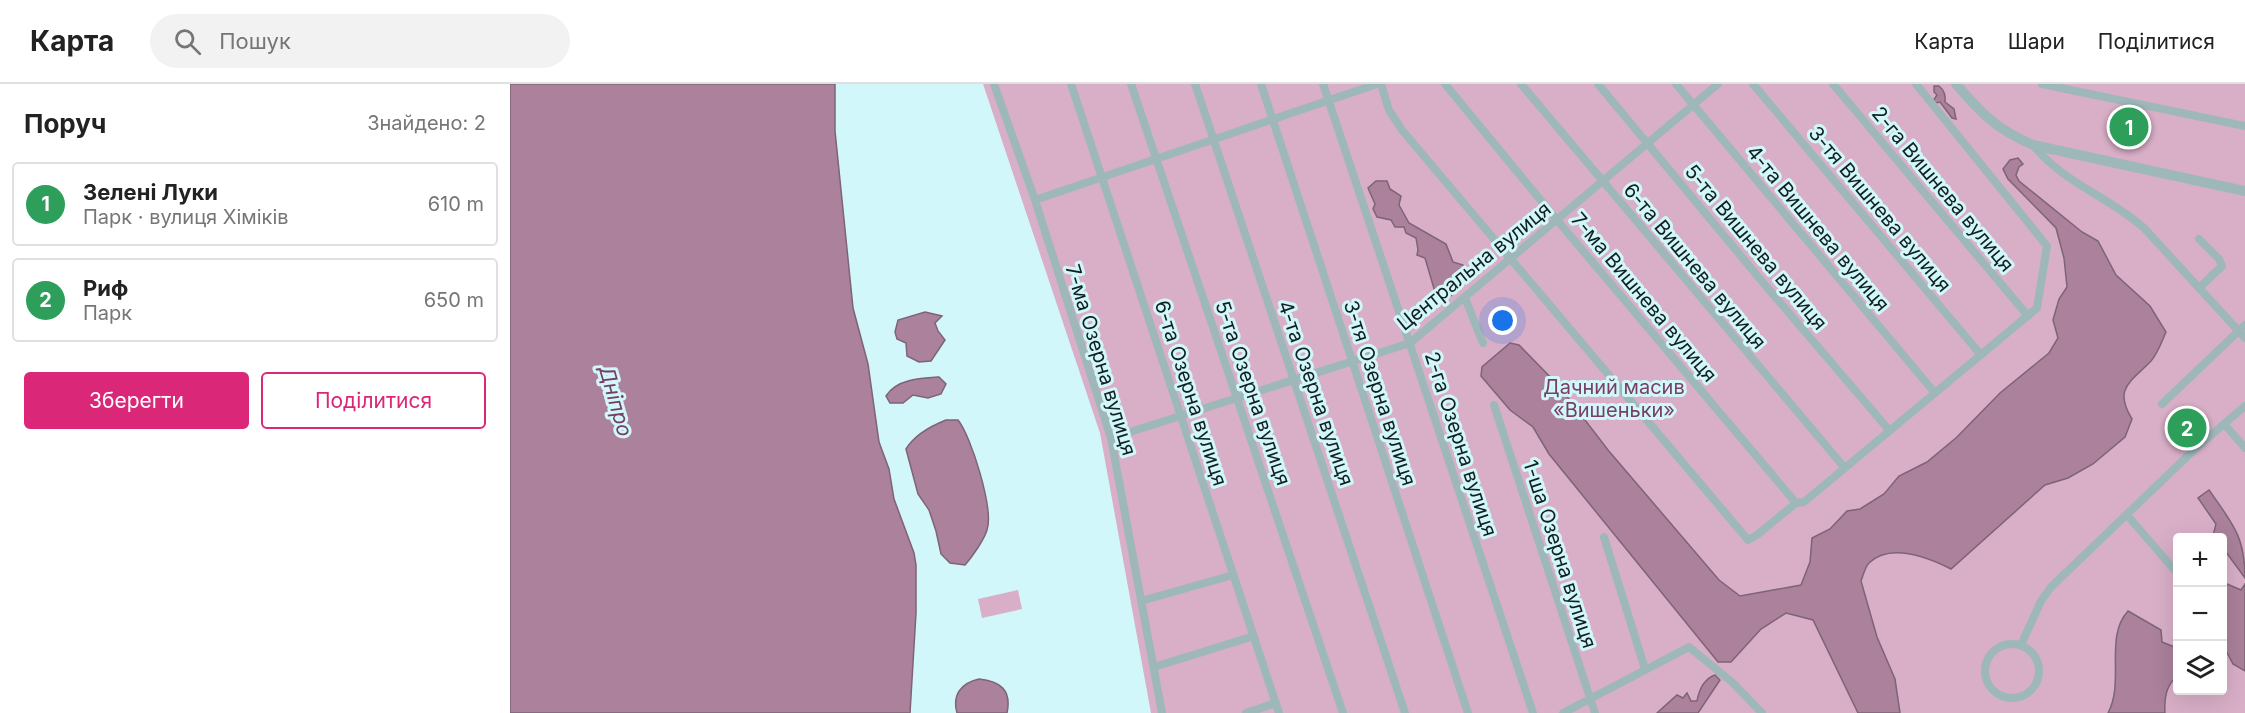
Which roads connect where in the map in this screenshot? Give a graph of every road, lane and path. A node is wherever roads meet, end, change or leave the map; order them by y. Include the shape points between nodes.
1 (994, 84) edge
2 (1071, 84) edge
3 (1131, 84) edge
4 (1195, 84) edge
5 (1261, 84) edge
6 (1323, 84) edge
7 (1379, 84) edge
8 (1445, 84) edge
9 (1521, 84) edge
10 (1598, 84) edge
11 (1676, 84) edge
12 (1718, 84) edge
13 (1753, 84) edge
14 (1833, 84) edge
15 (1916, 84) edge
16 (1956, 84) edge
17 (2042, 84) edge
18 (1329, 100) junction
19 (1693, 105) junction
20 (1272, 119) junction
21 (2245, 126) edge
22 (1213, 139) junction
23 (1648, 143) junction
24 (2033, 145) junction
25 (1156, 159) junction
26 (1101, 177) junction
27 (1602, 182) junction
28 (2245, 191) edge
29 (1035, 200) junction
30 (1557, 220) junction
31 (2199, 239) dead end
32 (1511, 259) junction
33 (2199, 288) junction
34 (1465, 298) junction
35 (2028, 315) junction
36 (2242, 328) edge
37 (2245, 338) edge
38 (1410, 343) junction
39 (1483, 343) dead end
40 (1981, 355) junction
41 (1352, 361) junction
42 (1294, 380) junction
43 (1935, 393) junction
44 (1237, 398) junction
45 (2162, 404) dead end
46 (1494, 405) dead end
47 (2245, 406) edge
48 (1181, 416) junction
49 (2225, 425) junction
50 (1889, 430) junction
51 (1111, 438) junction
52 (2245, 448) edge
53 (1844, 467) junction
54 (1796, 503) junction
55 (2127, 515) junction
56 (1604, 537) dead end
57 (2173, 568) edge
58 (1233, 575) junction
59 (1141, 601) junction
60 (1254, 636) junction
61 (2020, 645) junction
62 (1154, 667) junction
63 (1645, 669) junction
64 (1590, 699) junction
65 (1276, 703) junction
66 (1162, 713) edge
67 (1246, 713) edge
68 (1279, 713) edge
69 (1343, 713) edge
70 (1405, 713) edge
71 (1468, 713) edge
72 (1533, 713) edge
73 (1563, 713) edge
74 (1595, 713) edge
75 (1762, 713) edge

1 - 29 street, 7-ма Озерна вулиця
2 - 26 street, 6-та Озерна вулиця
3 - 25 street, 5-та Озерна вулиця
4 - 22 street, 4-та Озерна вулиця
5 - 20 street, 3-тя Озерна вулиця
6 - 18 street, 2-га Озерна вулиця
7 - 18 street
7 - 32 street via 1402,130
8 - 30 street, 7-ма Вишнева вулиця
9 - 27 street, 6-та Вишнева вулиця
10 - 23 street, 5-та Вишнева вулиця
11 - 19 street, 4-та Вишнева вулиця
12 - 19 street, Центральна вулиця
13 - 40 street, 3-тя Вишнева вулиця
14 - 35 street, 2-га Вишнева вулиця
15 - 35 street via 2047,246 2037,308
16 - 24 street via 1991,122
17 - 21 street
18 - 20 street
18 - 38 street, 2-га Озерна вулиця
19 - 23 street, Центральна вулиця
19 - 43 street, 4-та Вишнева вулиця
20 - 22 street
20 - 41 street, 3-тя Озерна вулиця
22 - 25 street
22 - 42 street, 4-та Озерна вулиця
23 - 27 street, Центральна вулиця
23 - 50 street, 5-та Вишнева вулиця
24 - 28 street
24 - 33 street via 2063,175 2128,214
25 - 26 street
25 - 44 street, 5-та Озерна вулиця
26 - 29 street
26 - 48 street, 6-та Озерна вулиця
27 - 30 street, Центральна вулиця
27 - 53 street, 6-та Вишнева вулиця
29 - 51 street, 7-ма Озерна вулиця
30 - 32 street, Центральна вулиця
30 - 54 street, 7-ма Вишнева вулиця
31 - 33 street via 2222,266
32 - 34 street, Центральна вулиця
32 - 54 street via 1748,540
33 - 36 street
34 - 38 street, Центральна вулиця
34 - 39 street
35 - 40 street
36 - 37 street
36 - 45 street
38 - 41 street, Центральна вулиця
38 - 72 street, 2-га Озерна вулиця
40 - 43 street
41 - 42 street, Центральна вулиця
41 - 71 street, 3-тя Озерна вулиця
42 - 44 street, Центральна вулиця
42 - 70 street, 4-та Озерна вулиця
43 - 50 street
44 - 48 street, Центральна вулиця
44 - 69 street, 5-та Озерна вулиця
46 - 64 street, 1-ша Озерна вулиця
47 - 49 street
48 - 51 street, Центральна вулиця
48 - 58 street, 6-та Озерна вулиця
49 - 52 street
49 - 55 street
50 - 53 street
51 - 59 street, 7-ма Озерна вулиця
53 - 54 street via 1804,502
55 - 57 street
55 - 61 street via 2051,587 2040,601
56 - 63 street
58 - 59 street
58 - 60 street, 6-та Озерна вулиця
59 - 62 street, 7-ма Озерна вулиця
60 - 62 street
60 - 65 street, 6-та Озерна вулиця
61 - 61 street via 2003,645 1985,664 1987,682 2007,698 2025,695 2037,682 2038,664
62 - 66 street, 7-ма Озерна вулиця
63 - 64 street
63 - 75 street via 1689,647
64 - 73 street
64 - 74 street, 1-ша Озерна вулиця
65 - 67 street
65 - 68 street, 6-та Озерна вулиця

